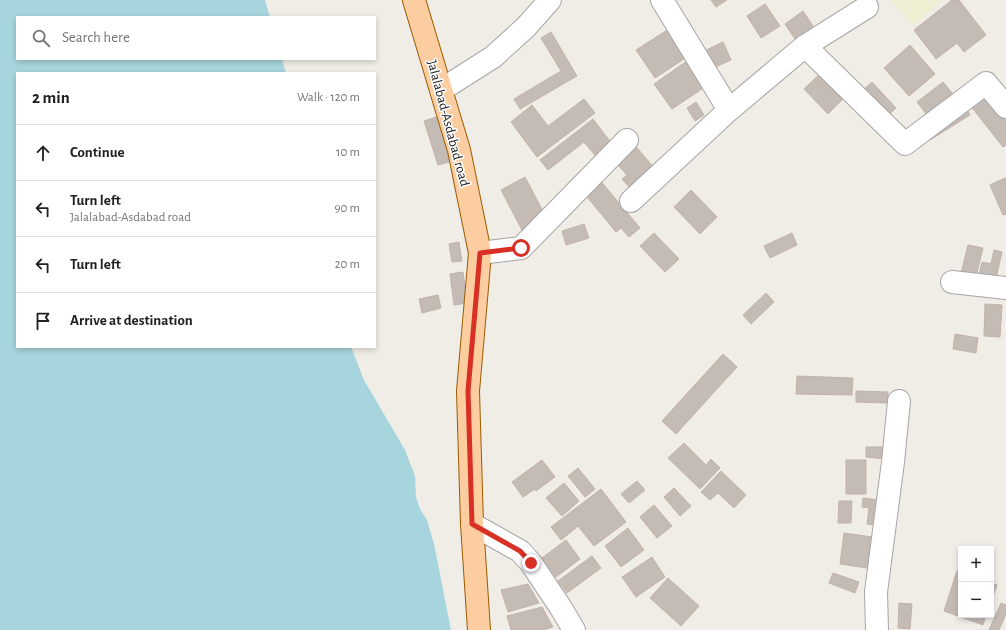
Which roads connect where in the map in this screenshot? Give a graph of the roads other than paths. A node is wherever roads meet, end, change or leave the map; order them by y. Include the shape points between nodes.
1 (414, 0) edge
2 (550, 0) edge
3 (662, 0) edge
4 (867, 7) dead end
5 (805, 46) junction
6 (441, 90) junction
7 (1006, 107) edge
8 (729, 110) junction
9 (628, 140) dead end
10 (631, 201) dead end
11 (480, 253) junction
12 (952, 282) dead end
13 (1006, 288) edge
14 (899, 402) dead end
15 (472, 524) junction
16 (479, 630) edge
17 (574, 630) edge
18 (877, 630) edge

1 - 6 main road, Jalalabad-Asdabad road
2 - 6 street via 526,27 493,57
3 - 8 street
4 - 5 street
5 - 7 street via 905,144 986,83
5 - 8 street
6 - 11 main road, Jalalabad-Asdabad road via 459,150
8 - 10 street
9 - 11 street via 521,248
11 - 15 main road, Jalalabad-Asdabad road via 468,391
12 - 13 street
14 - 18 street via 876,592
15 - 16 main road, Jalalabad-Asdabad road
15 - 17 street via 520,551 531,563

